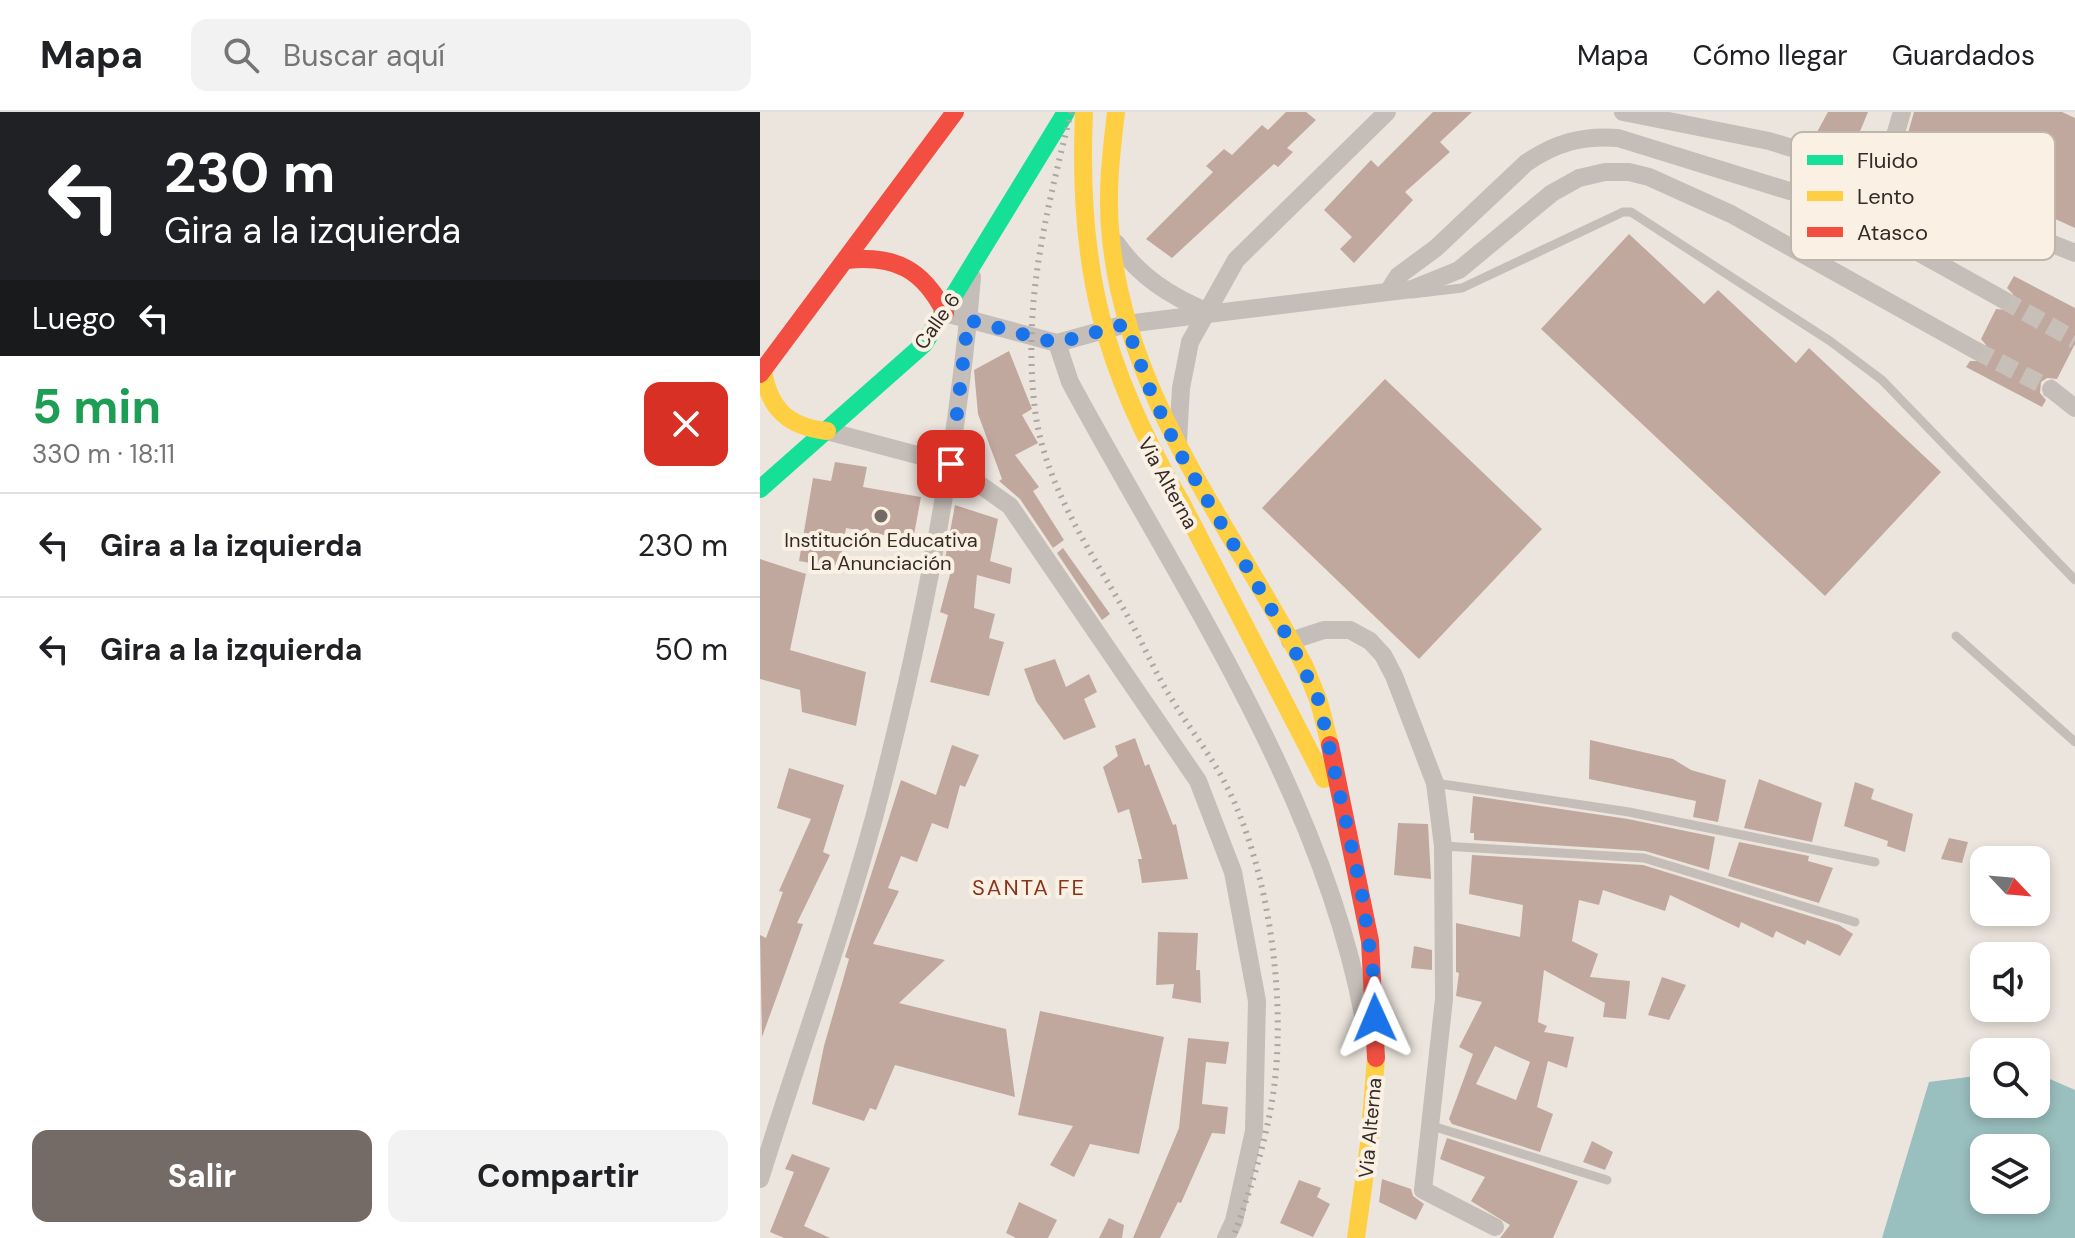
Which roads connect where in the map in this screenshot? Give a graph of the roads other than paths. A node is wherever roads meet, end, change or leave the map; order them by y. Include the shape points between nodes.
1 (955, 112) edge
2 (1066, 112) edge
3 (1084, 112) edge
4 (1116, 112) edge
5 (1387, 112) edge
6 (1623, 112) edge
7 (1902, 112) edge
8 (1896, 132) edge
9 (1791, 148) edge
10 (1791, 193) edge
11 (1108, 231) junction
12 (2055, 245) edge
13 (1791, 247) edge
14 (2075, 253) edge
15 (847, 260) junction
16 (1814, 260) edge
17 (1932, 260) edge
18 (973, 267) junction
19 (1389, 290) junction
20 (2002, 299) tunnel mouth
21 (1208, 312) junction
22 (945, 313) junction
23 (968, 320) junction
24 (1126, 324) junction
25 (1057, 343) junction
26 (1975, 350) tunnel mouth
27 (761, 371) edge
28 (2051, 389) tunnel mouth
29 (2075, 408) edge
30 (827, 431) junction
31 (1178, 450) junction
32 (951, 464) junction
33 (760, 489) edge
34 (2075, 580) edge
35 (1956, 636) dead end
36 (1290, 641) junction
37 (2075, 742) edge
38 (1435, 783) junction
39 (1347, 827) junction
40 (1443, 846) junction
41 (1875, 862) dead end
42 (1855, 922) dead end
43 (1374, 1081) junction
44 (1429, 1125) junction
45 (760, 1179) edge
46 (1607, 1180) dead end
47 (1495, 1227) dead end
48 (1226, 1238) edge
49 (1356, 1238) edge

1 - 15 main road
2 - 18 main road, Calle 6
3 - 39 main road, Via Alterna, bridge via 1081,226 1096,314 1124,398 1287,702
4 - 11 main road, Via Alterna via 1108,156
5 - 21 street via 1236,260
6 - 9 street
7 - 8 street
10 - 19 street via 1618,138 1591,136 1543,151 1526,163 1436,248 1398,276
11 - 21 street via 1131,264 1156,285
11 - 24 main road, Via Alterna
12 - 14 street
13 - 19 street via 1649,177 1605,172 1552,193 1451,275 1412,289
15 - 22 main road via 896,260 935,290
15 - 27 main road
16 - 26 street
17 - 20 street
18 - 22 main road, Calle 6
18 - 23 street
19 - 21 street
19 - 34 lane via 1417,295 1462,288 1631,212 1882,380
21 - 24 street
21 - 31 street via 1190,342
22 - 23 street
22 - 30 main road, Calle 6 via 924,344
23 - 25 street
23 - 32 street
24 - 25 street
24 - 31 main road, Via Alterna
25 - 43 street via 1070,382 1233,675 1297,807 1358,987
27 - 30 main road via 773,408 797,426
28 - 29 street
30 - 32 street
30 - 33 main road, Calle 6
31 - 36 main road, Via Alterna
32 - 45 street via 920,624 874,815
32 - 48 street via 1010,506 1079,603 1198,781 1233,872 1257,1001 1254,1131
35 - 37 lane
36 - 38 street via 1324,630 1350,630 1370,641 1394,676
36 - 39 main road, Via Alterna via 1319,701
38 - 40 street
38 - 41 lane via 1629,812
39 - 43 main road, Via Alterna via 1375,986
40 - 42 lane via 1644,858
40 - 44 street via 1444,999
43 - 49 main road, Via Alterna via 1368,1170
44 - 46 lane
44 - 47 street via 1423,1190

